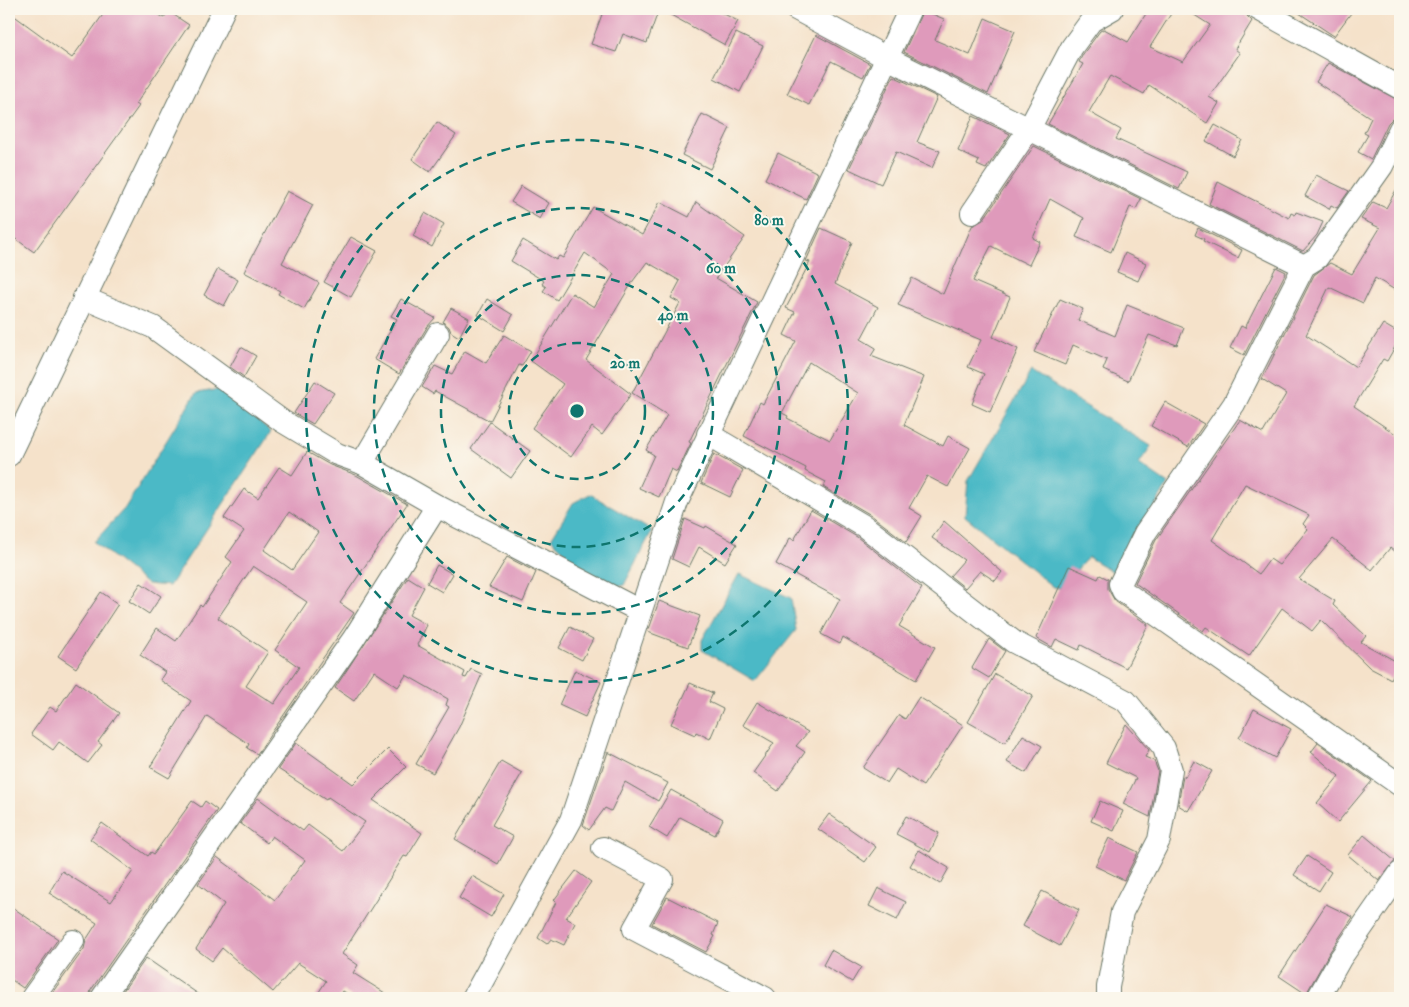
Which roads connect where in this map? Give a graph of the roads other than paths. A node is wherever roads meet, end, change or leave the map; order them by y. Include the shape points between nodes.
1 (224, 9) edge
2 (796, 9) edge
3 (910, 9) edge
4 (1112, 9) edge
5 (1258, 9) edge
6 (886, 58) junction
7 (1400, 88) edge
8 (1400, 129) edge
9 (1029, 130) junction
10 (972, 213) dead end
11 (1304, 266) junction
12 (84, 298) junction
13 (438, 334) dead end
14 (708, 434) junction
15 (9, 455) edge
16 (362, 463) junction
17 (437, 506) junction
18 (640, 611) junction
19 (1400, 785) edge
20 (603, 848) dead end
21 (1400, 873) edge
22 (73, 940) dead end
23 (32, 998) edge
24 (102, 998) edge
25 (473, 998) edge
26 (765, 998) edge
27 (1108, 998) edge
28 (1318, 998) edge

1 - 12 street
2 - 6 street
3 - 6 street
4 - 9 street via 1091,21 1072,47
5 - 7 street
6 - 9 street
6 - 14 street
8 - 11 street via 1382,166 1317,258
9 - 10 street
9 - 11 street
11 - 19 street via 1234,404 1145,534 1120,584 1123,591
12 - 15 street
12 - 16 street via 153,327 282,421 338,454
13 - 16 street
14 - 18 street via 677,502
14 - 27 street via 864,526 1014,642 1126,701 1164,748 1171,770 1160,840 1122,912
16 - 17 street
17 - 18 street
17 - 24 street via 354,638
18 - 25 street via 571,820
20 - 26 street via 662,879 634,930
21 - 28 street via 1340,959
22 - 23 street

